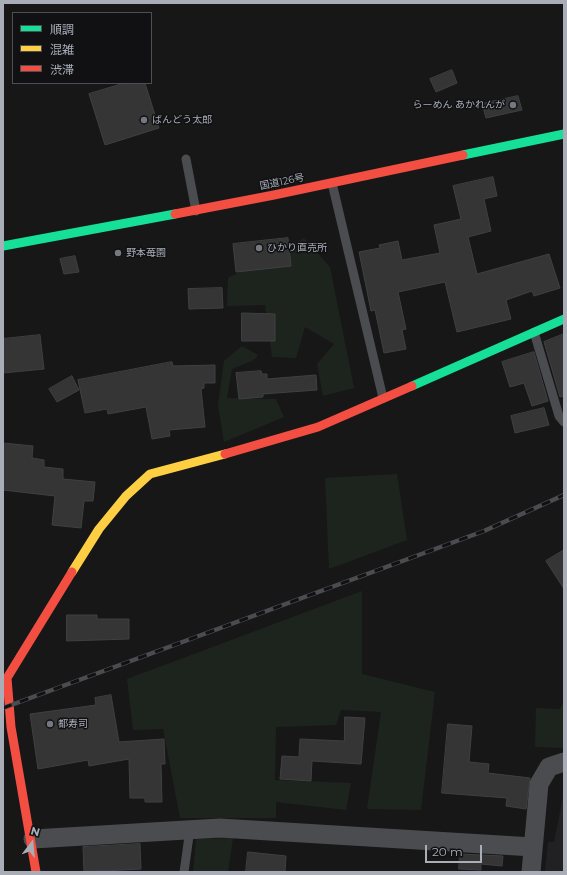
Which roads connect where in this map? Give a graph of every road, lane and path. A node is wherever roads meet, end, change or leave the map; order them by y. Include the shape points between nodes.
1 (564, 134) edge
2 (186, 159) dead end
3 (332, 183) junction
4 (196, 211) junction
5 (3, 246) edge
6 (564, 319) edge
7 (534, 332) junction
8 (383, 398) junction
9 (564, 422) edge
10 (5, 677) edge
11 (564, 762) edge
12 (190, 829) junction
13 (33, 840) junction
14 (533, 848) junction
15 (36, 872) edge
16 (184, 872) edge
17 (531, 872) edge

1 - 3 main road, 国道126号
2 - 4 lane
3 - 4 main road, 国道126号
3 - 8 lane
4 - 5 main road, 国道126号
6 - 7 main road
7 - 8 main road
7 - 9 lane via 559,416
8 - 10 main road via 318,427 150,474 126,496 99,529
10 - 13 main road via 7,707
11 - 14 street via 549,767 540,784
12 - 13 street
12 - 14 street via 220,828
12 - 16 lane
13 - 15 main road
14 - 17 street

